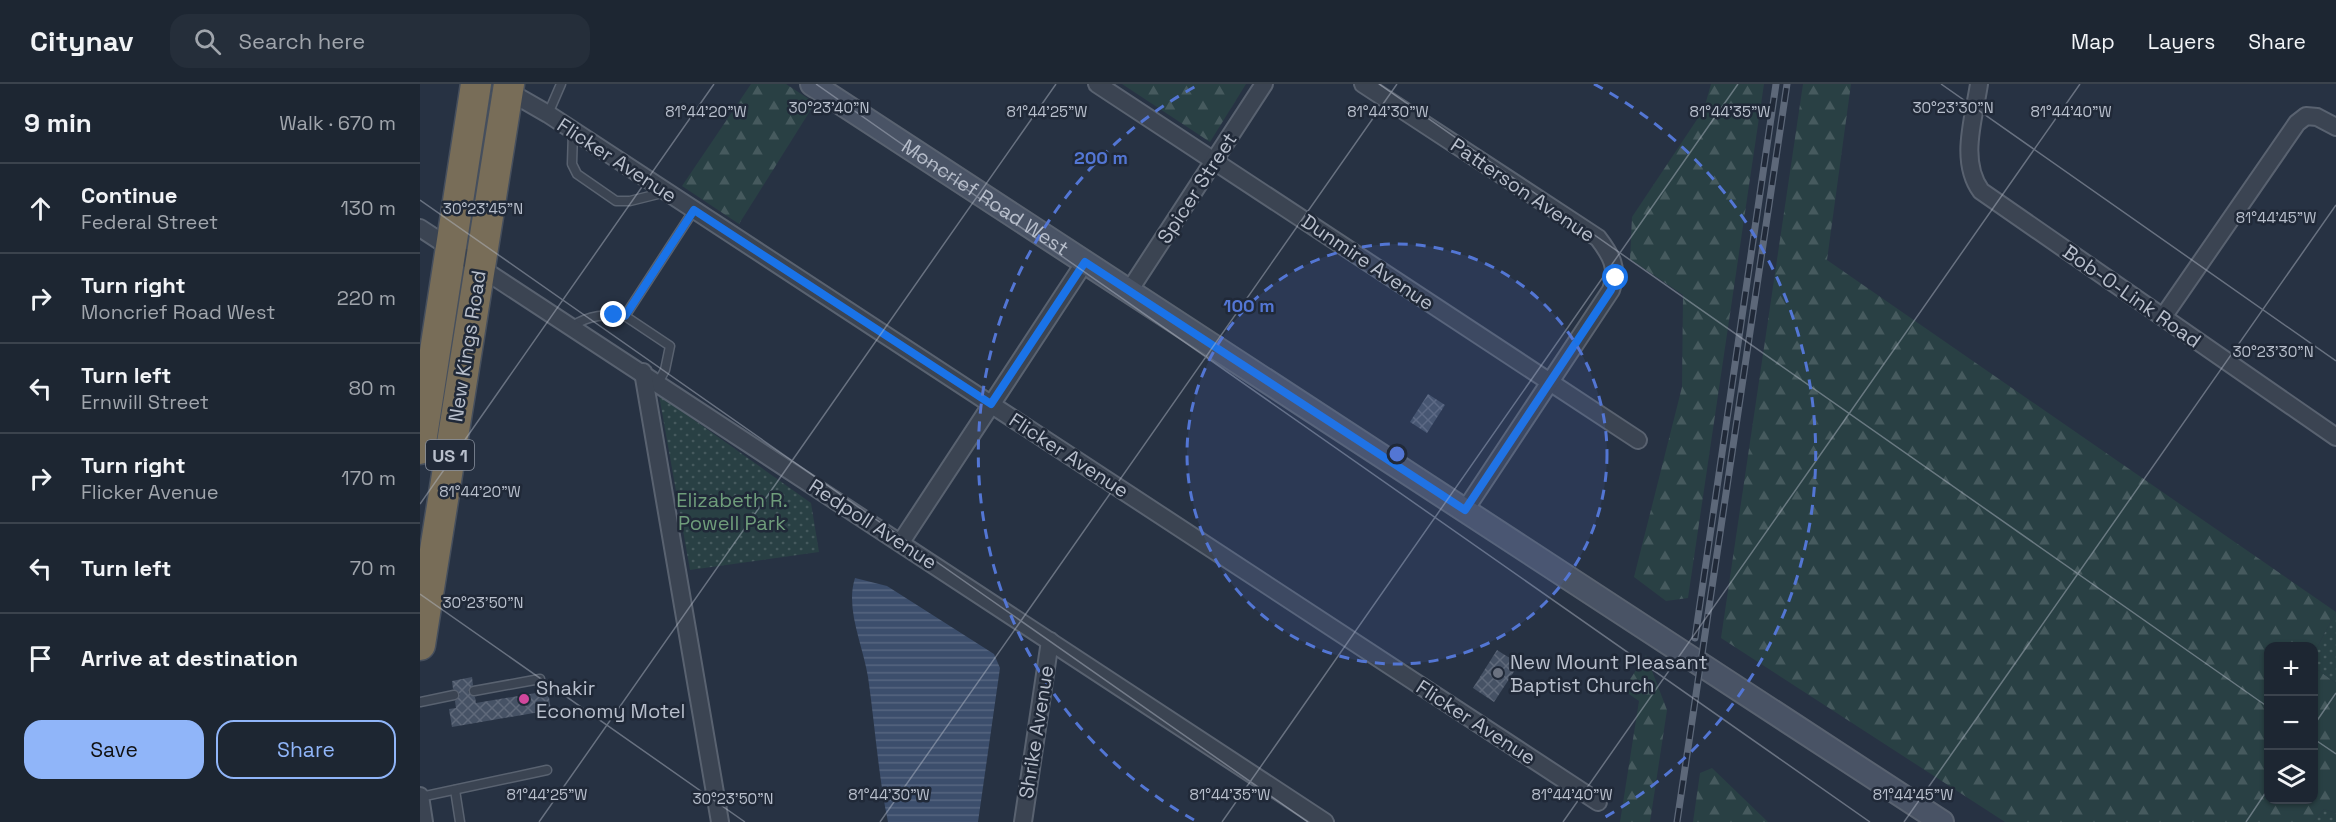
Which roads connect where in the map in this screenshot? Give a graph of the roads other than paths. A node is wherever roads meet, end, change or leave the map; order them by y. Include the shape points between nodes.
1 (476, 84) edge
2 (561, 84) edge
3 (812, 84) edge
4 (1097, 84) edge
5 (1264, 84) edge
6 (1363, 84) edge
7 (1979, 84) edge
8 (509, 88) edge
9 (548, 114) junction
10 (2336, 127) edge
11 (573, 131) junction
12 (1214, 160) junction
13 (666, 192) junction
14 (694, 210) junction
15 (420, 228) edge
16 (452, 247) junction
17 (1085, 262) junction
18 (480, 266) junction
19 (1129, 291) junction
20 (625, 316) junction
21 (2163, 317) junction
22 (572, 326) junction
23 (644, 372) junction
24 (1550, 382) junction
25 (658, 383) junction
26 (991, 404) junction
27 (2336, 437) edge
28 (1638, 440) dead end
29 (420, 449) edge
30 (1465, 510) junction
31 (901, 542) junction
32 (1050, 641) junction
33 (420, 645) edge
34 (540, 679) dead end
35 (474, 691) dead end
36 (454, 695) dead end
37 (420, 702) edge
38 (547, 770) dead end
39 (455, 790) junction
40 (420, 797) edge
41 (1599, 802) dead end
42 (1317, 820) edge
43 (424, 822) edge
44 (460, 822) edge
45 (720, 822) edge
46 (1023, 822) edge
47 (1942, 822) edge

1 - 16 highway, New Kings Road / US 1
2 - 9 lane
3 - 17 street, Moncrief Road West
4 - 12 street, Dunmire Avenue
5 - 12 street, Spicer Street
6 - 24 street, Patterson Avenue via 1598,238 1615,265 1616,278 1611,290
7 - 21 street, Bob-O-Link Road via 1969,166 1974,181 1990,199
8 - 9 street, Flicker Avenue
8 - 18 highway, New Kings Road / US 1
9 - 11 street, Flicker Avenue
10 - 21 street via 2317,117 2306,116 2297,123
11 - 13 street, Flicker Avenue
11 - 13 lane via 572,164 577,174 616,201
12 - 19 street, Spicer Street
12 - 24 street, Dunmire Avenue
13 - 14 street, Flicker Avenue
14 - 20 lane
14 - 26 street, Flicker Avenue
15 - 16 street, Redpoll Avenue
16 - 18 street, Redpoll Avenue
16 - 29 highway, New Kings Road / US 1
17 - 19 street, Moncrief Road West
17 - 26 street
18 - 22 street, Redpoll Avenue
18 - 33 highway, New Kings Road / US 1
19 - 30 street, Moncrief Road West
20 - 22 lane via 586,318
20 - 25 lane via 670,346
21 - 27 street, Bob-O-Link Road
22 - 23 street, Redpoll Avenue
23 - 25 street, Redpoll Avenue
23 - 45 street
24 - 28 street, Dunmire Avenue
24 - 30 street
25 - 31 street, Redpoll Avenue
26 - 31 street
26 - 41 street, Flicker Avenue
30 - 47 street, Moncrief Road West
31 - 32 street, Redpoll Avenue
32 - 42 street, Redpoll Avenue
32 - 46 street, Shrike Avenue
34 - 35 lane
36 - 37 lane
38 - 39 lane
39 - 40 lane
39 - 44 lane
40 - 43 street

